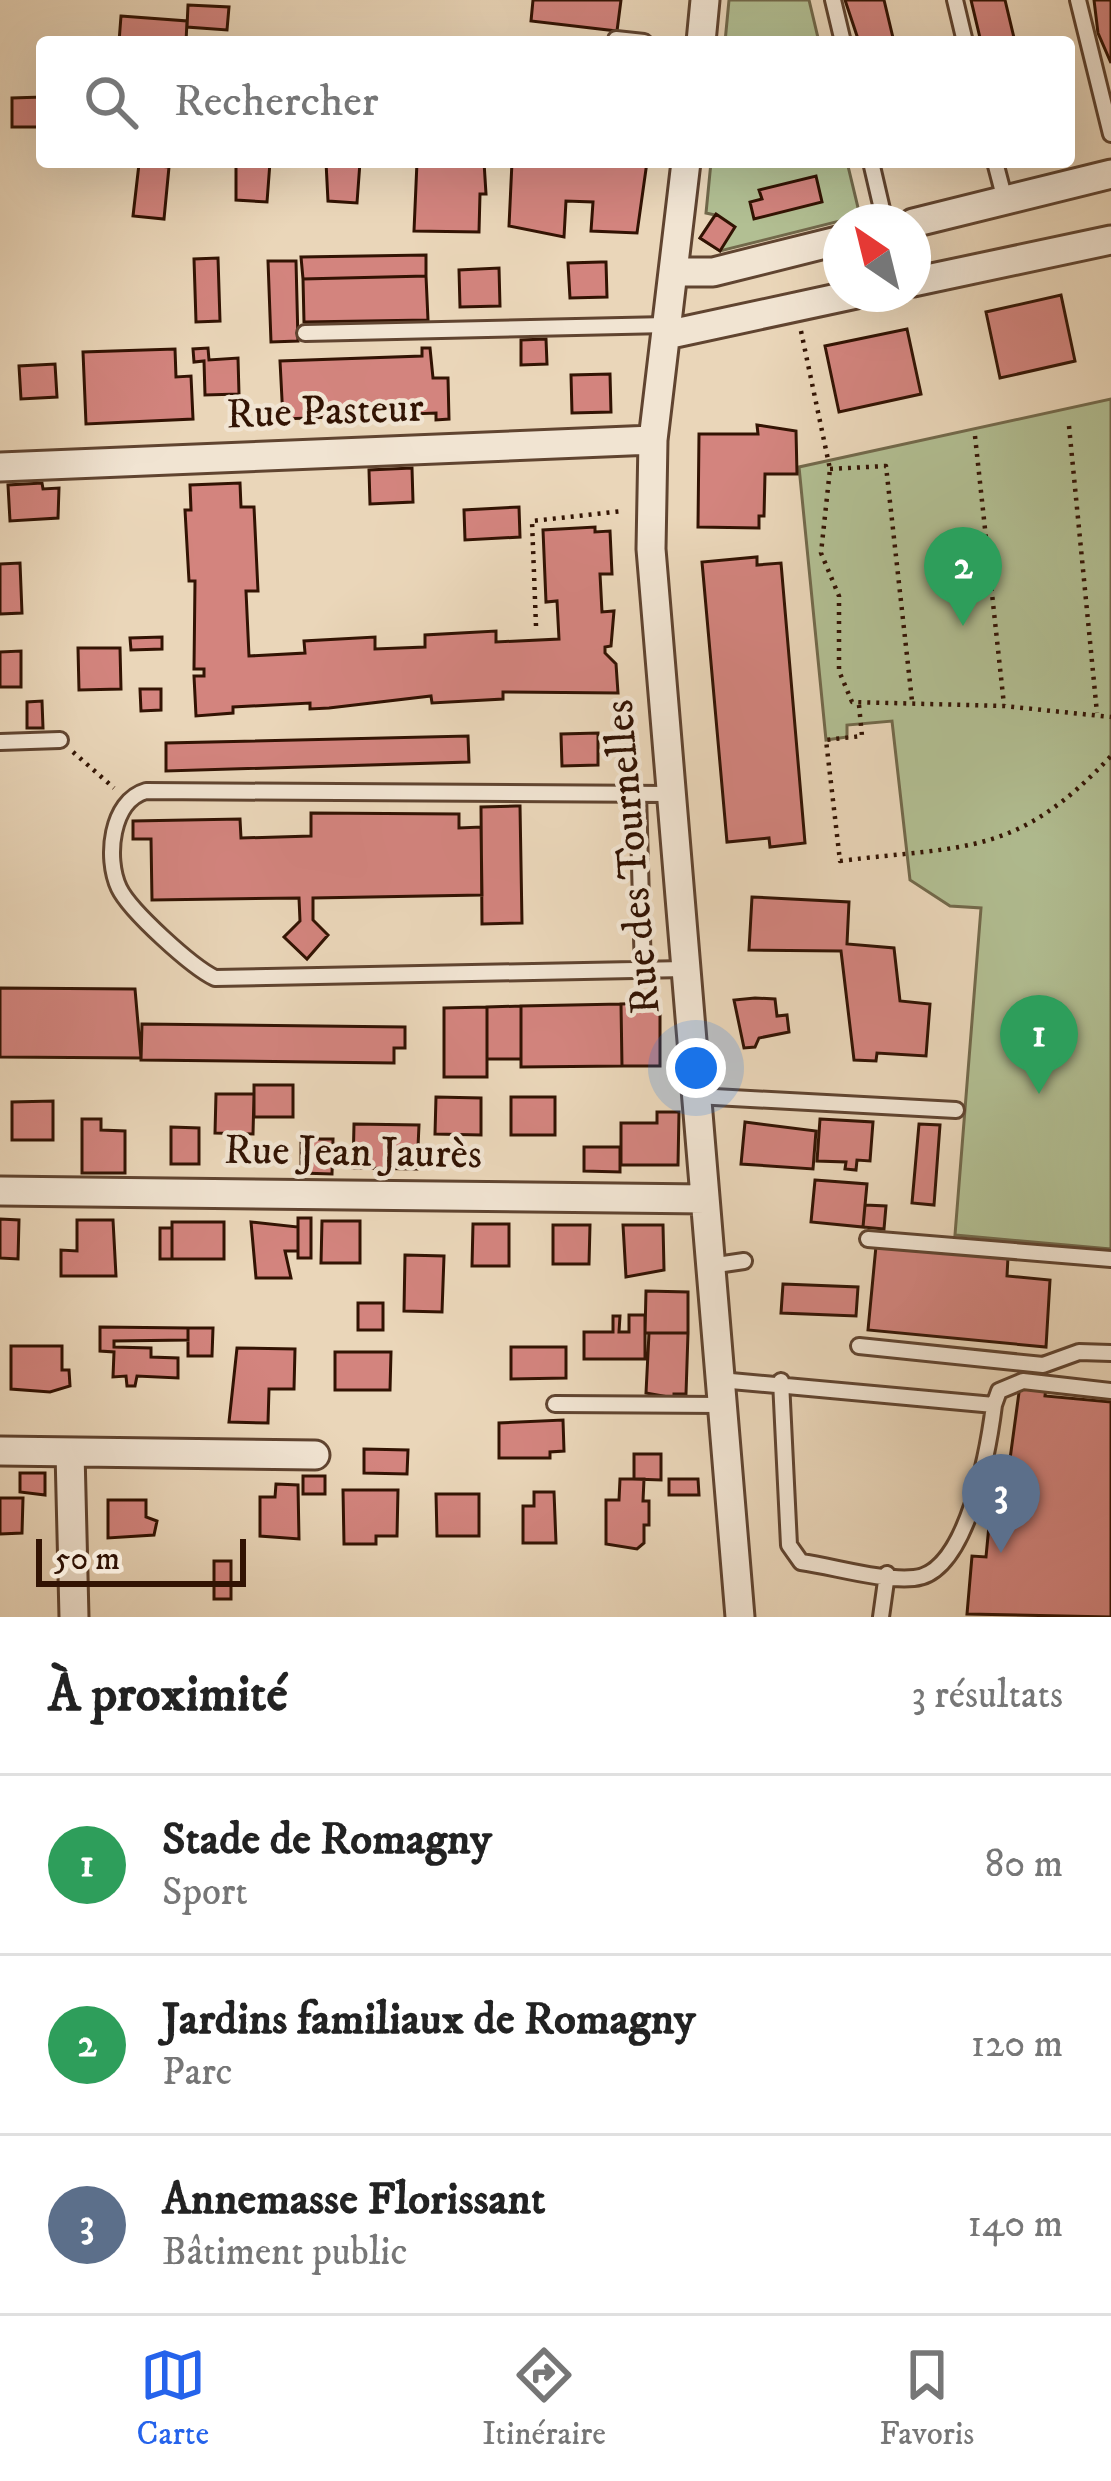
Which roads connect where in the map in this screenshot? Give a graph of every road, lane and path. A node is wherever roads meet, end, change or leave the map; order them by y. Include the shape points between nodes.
1 (705, 0) edge
2 (833, 0) edge
3 (955, 0) edge
4 (1078, 0) edge
5 (702, 36) edge
6 (842, 36) edge
7 (964, 36) edge
8 (1111, 134) edge
9 (685, 168) edge
10 (872, 168) edge
11 (997, 168) edge
12 (1111, 174) edge
13 (1005, 200) junction
14 (881, 204) edge
15 (931, 218) edge
16 (1111, 240) edge
17 (823, 245) edge
18 (673, 272) junction
19 (931, 278) edge
20 (823, 301) edge
21 (795, 307) junction
22 (666, 330) junction
23 (305, 333) dead end
24 (1069, 427) dead end
25 (975, 436) dead end
26 (653, 440) junction
27 (0, 467) edge
28 (830, 469) junction
29 (652, 509) junction
30 (536, 626) dead end
31 (912, 701) junction
32 (859, 706) junction
33 (1004, 706) junction
34 (1097, 715) junction
35 (1111, 717) edge
36 (60, 740) joint
37 (0, 742) edge
38 (1111, 756) edge
39 (638, 794) junction
40 (670, 794) junction
41 (127, 800) junction
42 (685, 969) junction
43 (643, 973) junction
44 (695, 1096) junction
45 (956, 1110) dead end
46 (0, 1191) edge
47 (705, 1199) junction
48 (868, 1239) dead end
49 (1111, 1259) edge
50 (744, 1261) dead end
51 (710, 1266) junction
52 (859, 1346) dead end
53 (1111, 1354) edge
54 (781, 1382) junction
55 (1111, 1391) edge
56 (721, 1392) junction
57 (555, 1404) dead end
58 (994, 1405) junction
59 (0, 1451) edge
60 (70, 1452) junction
61 (315, 1455) dead end
62 (887, 1574) junction
63 (74, 1617) edge
64 (740, 1617) edge
65 (881, 1617) edge

1 - 5 street
2 - 6 lane
3 - 7 lane
4 - 8 lane
9 - 18 street, Rue des Tournelles
10 - 14 lane
11 - 13 lane
12 - 13 street
13 - 15 street
16 - 19 street
17 - 18 street via 713,272
18 - 22 street, Rue des Tournelles
20 - 21 street
21 - 22 street
21 - 28 path
22 - 23 lane
22 - 26 street, Rue des Tournelles
24 - 34 path
25 - 33 path
26 - 27 street, Rue Pasteur
26 - 29 street, Rue des Tournelles
28 - 31 path via 886,466
28 - 32 path via 821,553 841,607 839,671
29 - 30 path via 534,519
29 - 40 street, Rue des Tournelles
31 - 32 path
31 - 33 path
32 - 38 path via 862,736 826,740 840,861 962,850 1013,835 1064,802
33 - 34 path
34 - 35 path
36 - 37 lane
36 - 41 path
39 - 40 lane
39 - 41 lane via 146,791
39 - 43 lane
40 - 42 street, Rue des Tournelles
41 - 43 lane via 115,829 119,888 215,978
42 - 43 lane
42 - 44 street, Rue des Tournelles
44 - 45 lane
44 - 47 street, Rue des Tournelles
46 - 47 street, Rue Jean Jaurès
47 - 51 street, Rue des Tournelles
48 - 49 lane
50 - 51 lane
51 - 56 street, Rue des Tournelles
52 - 53 lane via 1043,1365 1079,1352
54 - 56 lane
54 - 58 lane
54 - 62 lane via 789,1545 801,1562
55 - 58 lane via 1023,1381 999,1391
56 - 57 lane
56 - 64 street, Rue des Tournelles
58 - 62 lane via 987,1465 964,1526 928,1574
59 - 60 street
60 - 61 street
60 - 63 street
62 - 65 lane

